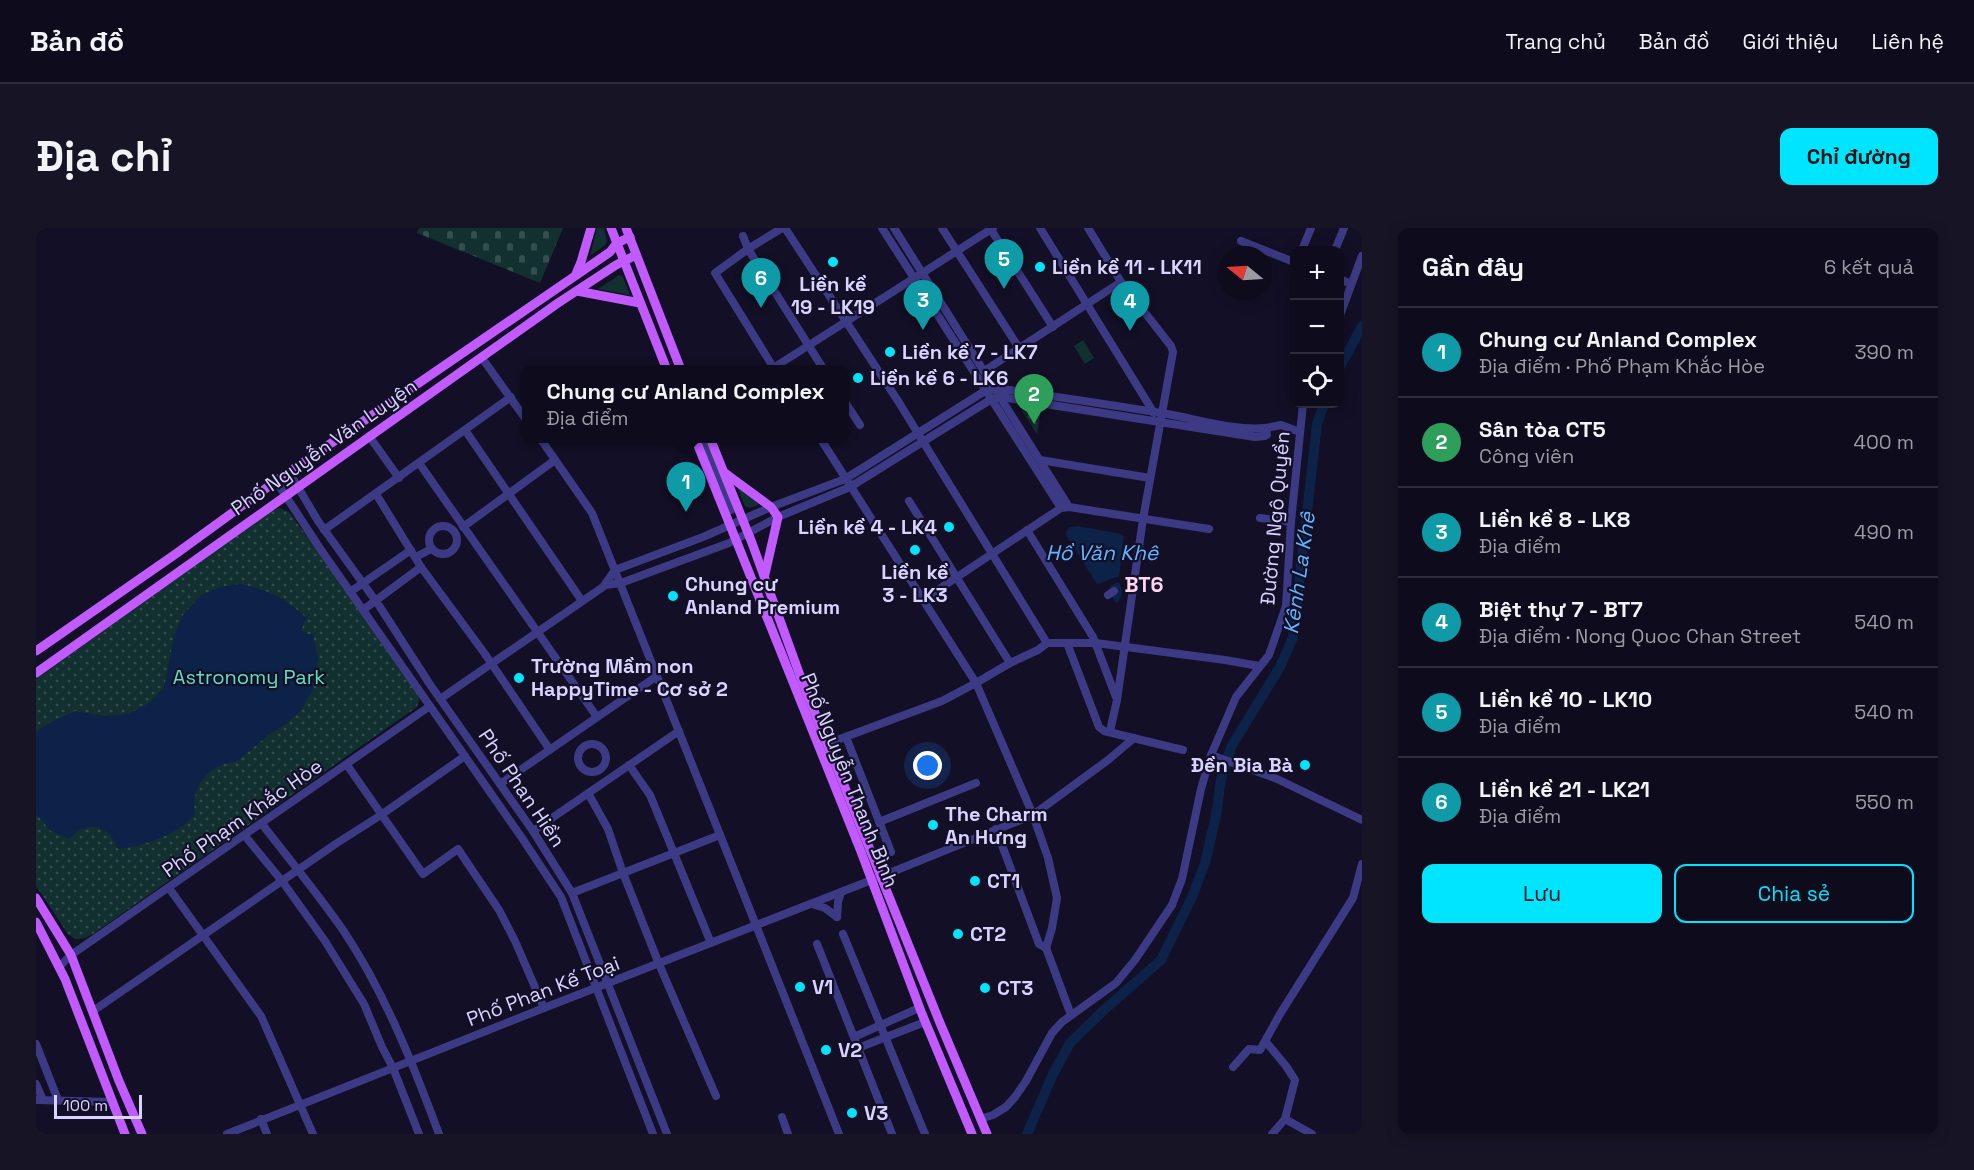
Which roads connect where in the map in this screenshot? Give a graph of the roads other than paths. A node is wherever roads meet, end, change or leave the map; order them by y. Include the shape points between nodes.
1 (591, 228) edge
2 (611, 228) edge
3 (784, 228) edge
4 (882, 228) edge
5 (894, 228) edge
6 (942, 228) edge
7 (991, 228) edge
8 (1040, 228) edge
9 (1088, 228) edge
10 (1311, 228) edge
11 (1344, 228) edge
12 (628, 233) edge
13 (743, 236) dead end
14 (1241, 241) dead end
15 (617, 243) junction
16 (1304, 246) edge
17 (1337, 246) edge
18 (748, 249) junction
19 (956, 252) junction
20 (636, 255) junction
21 (1362, 256) edge
22 (1290, 260) edge
23 (623, 261) junction
24 (922, 272) junction
25 (575, 276) junction
26 (914, 278) junction
27 (1344, 281) edge
28 (1122, 282) junction
29 (1351, 284) junction
30 (577, 291) junction
31 (640, 303) junction
32 (1344, 304) edge
33 (1086, 305) junction
34 (846, 322) junction
35 (1053, 327) junction
36 (809, 346) junction
37 (1019, 348) junction
38 (483, 358) junction
39 (664, 365) edge
40 (679, 365) edge
41 (771, 365) edge
42 (779, 365) edge
43 (821, 365) edge
44 (984, 371) junction
45 (996, 388) junction
46 (985, 391) junction
47 (1001, 397) junction
48 (511, 398) junction
49 (990, 400) junction
50 (849, 408) edge
51 (1303, 408) edge
52 (522, 414) edge
53 (1158, 415) junction
54 (860, 425) dead end
55 (465, 430) junction
56 (1300, 432) junction
57 (917, 434) junction
58 (369, 436) junction
59 (922, 442) junction
60 (543, 443) edge
61 (696, 443) edge
62 (704, 443) edge
63 (712, 443) edge
64 (823, 443) edge
65 (555, 460) junction
66 (1040, 460) junction
67 (419, 463) junction
68 (289, 472) junction
69 (723, 472) junction
70 (399, 478) junction
71 (1149, 478) junction
72 (845, 479) junction
73 (276, 480) junction
74 (297, 487) junction
75 (850, 487) junction
76 (376, 494) junction
77 (286, 495) junction
78 (508, 495) junction
79 (909, 501) dead end
80 (771, 507) junction
81 (1065, 508) junction
82 (731, 510) dead end
83 (778, 517) junction
84 (1260, 518) dead end
85 (743, 519) junction
86 (1143, 519) junction
87 (1291, 522) junction
88 (729, 526) junction
89 (463, 527) junction
90 (1209, 529) dead end
91 (324, 530) junction
92 (1027, 530) junction
93 (748, 533) junction
94 (735, 540) junction
95 (431, 549) dead end
96 (993, 552) junction
97 (413, 554) junction
98 (421, 567) junction
99 (615, 570) junction
100 (765, 576) junction
101 (955, 577) junction
102 (362, 583) junction
103 (621, 584) junction
104 (606, 585) junction
105 (350, 592) junction
106 (924, 599) junction
107 (374, 601) junction
108 (582, 601) junction
109 (363, 610) junction
110 (537, 632) junction
111 (1047, 643) junction
112 (1067, 643) junction
113 (1096, 643) junction
114 (1125, 648) junction
115 (36, 651) edge
116 (1010, 663) junction
117 (491, 664) junction
118 (1259, 666) junction
119 (36, 673) edge
120 (657, 676) junction
121 (976, 683) junction
122 (440, 699) junction
123 (1117, 700) junction
124 (430, 706) junction
125 (597, 717) junction
126 (679, 731) junction
127 (1110, 731) junction
128 (576, 732) junction
129 (846, 737) junction
130 (1134, 738) junction
131 (829, 743) junction
132 (585, 747) junction
133 (550, 750) junction
134 (1183, 750) dead end
135 (465, 756) junction
136 (1214, 756) junction
137 (347, 765) junction
138 (628, 765) junction
139 (600, 770) junction
140 (608, 779) junction
141 (976, 783) dead end
142 (500, 784) junction
143 (588, 793) junction
144 (381, 815) junction
145 (1033, 815) junction
146 (1362, 820) edge
147 (879, 822) junction
148 (262, 824) junction
149 (996, 830) junction
150 (532, 831) junction
151 (720, 835) junction
152 (246, 836) junction
153 (891, 852) dead end
154 (675, 853) junction
155 (1362, 864) edge
156 (298, 870) junction
157 (623, 873) junction
158 (882, 876) junction
159 (871, 880) junction
160 (282, 881) junction
161 (170, 888) junction
162 (842, 891) junction
163 (572, 893) junction
164 (36, 898) edge
165 (811, 904) junction
166 (888, 904) dead end
167 (36, 922) edge
168 (756, 926) junction
169 (843, 934) dead end
170 (203, 935) junction
171 (902, 940) dead end
172 (711, 943) junction
173 (817, 944) dead end
174 (1046, 948) junction
175 (71, 955) junction
176 (659, 964) junction
177 (60, 966) junction
178 (608, 984) junction
179 (596, 988) junction
180 (544, 1008) junction
181 (919, 1008) junction
182 (93, 1011) junction
183 (1071, 1016) junction
184 (925, 1022) junction
185 (880, 1026) junction
186 (854, 1037) junction
187 (885, 1038) junction
188 (1266, 1042) junction
189 (36, 1044) edge
190 (858, 1048) junction
191 (412, 1061) junction
192 (1233, 1067) dead end
193 (393, 1068) junction
194 (36, 1084) edge
195 (716, 1096) dead end
196 (39, 1100) edge
197 (58, 1100) junction
198 (112, 1102) junction
199 (301, 1104) junction
200 (782, 1117) dead end
201 (261, 1119) junction
202 (980, 1119) junction
203 (1285, 1119) junction
204 (922, 1133) edge
205 (124, 1134) edge
206 (142, 1134) edge
207 (227, 1134) edge
208 (267, 1134) edge
209 (313, 1134) edge
210 (419, 1134) edge
211 (439, 1134) edge
212 (653, 1134) edge
213 (668, 1134) edge
214 (788, 1134) edge
215 (839, 1134) edge
216 (892, 1134) edge
217 (972, 1134) edge
218 (987, 1134) edge
219 (1272, 1134) edge
220 (1312, 1134) edge

1 - 25 main road
2 - 15 main road
3 - 18 street
3 - 34 street
4 - 26 street
5 - 24 street
6 - 19 street
7 - 19 street
7 - 35 street
8 - 33 street
9 - 28 street
10 - 16 street
11 - 17 street
12 - 15 main road, Phố Nguyễn Văn Luyện
12 - 20 main road
13 - 18 street
14 - 22 street
15 - 23 main road
15 - 25 main road, Phố Nguyễn Văn Luyện
18 - 36 street
18 - 41 street via 715,273
19 - 24 street
19 - 37 street
20 - 23 main road, Phố Nguyễn Văn Luyện
20 - 40 main road
21 - 29 street
23 - 30 main road, Phố Nguyễn Văn Luyện
23 - 31 main road
24 - 26 street
24 - 44 street
25 - 68 main road, Phố Nguyễn Văn Luyện
26 - 34 street
26 - 46 street
27 - 29 street
28 - 33 street
28 - 53 street via 1172,346
29 - 32 street
30 - 31 main road
30 - 38 main road, Phố Nguyễn Văn Luyện
31 - 39 main road
33 - 35 street
33 - 53 street
34 - 36 street
34 - 57 street
35 - 37 street
36 - 42 street
36 - 43 street
37 - 44 street
38 - 48 street
38 - 58 main road, Phố Nguyễn Văn Luyện
44 - 45 street
45 - 46 street
45 - 47 street
45 - 53 street
46 - 49 street
46 - 57 street
47 - 49 street
47 - 53 street
47 - 66 street
48 - 52 street
48 - 55 street
49 - 59 street
49 - 81 street
50 - 54 street
51 - 56 street, Đường Ngô Quyền
53 - 56 street via 1255,437 1267,435 1266,428 1281,425
53 - 71 street
55 - 67 street
55 - 78 street
56 - 87 street, Đường Ngô Quyền
57 - 59 street
57 - 72 street
58 - 70 street
58 - 74 main road, Phố Nguyễn Văn Luyện
59 - 75 street
59 - 96 street
60 - 65 street
61 - 88 main road, Phố Nguyễn Thanh Bình
62 - 82 street
63 - 69 main road, Phố Nguyễn Thanh Bình
64 - 72 street
65 - 78 street
65 - 99 street via 592,513
66 - 71 street
66 - 81 street
67 - 70 street
67 - 89 street
68 - 73 main road, Phố Nguyễn Văn Luyện
68 - 74 street, Phố Phan Hiền
69 - 80 main road
69 - 85 main road, Phố Nguyễn Thanh Bình
70 - 76 street
71 - 86 street
72 - 75 street
72 - 80 street
73 - 77 street, Phố Phan Hiền
73 - 115 main road, Phố Nguyễn Văn Luyện
74 - 77 main road, Phố Nguyễn Văn Luyện
74 - 91 street, Phố Phan Hiền
75 - 83 street
75 - 106 street
76 - 91 street
76 - 97 street
77 - 105 street, Phố Phan Hiền
77 - 119 main road, Phố Nguyễn Văn Luyện
78 - 89 street
78 - 108 street
79 - 101 street
80 - 83 main road
80 - 85 street
81 - 86 street
81 - 92 street
83 - 93 street
83 - 100 main road
84 - 87 street
85 - 88 street
85 - 93 main road, Phố Nguyễn Thanh Bình
86 - 90 street
86 - 114 street
87 - 118 street, Đường Ngô Quyền via 1286,606 1269,655
88 - 94 main road, Phố Nguyễn Thanh Bình
88 - 99 street
89 - 110 street
91 - 102 street, Phố Phan Hiền
92 - 96 street
92 - 113 street
93 - 94 street
93 - 100 main road, Phố Nguyễn Thanh Bình
94 - 103 street
94 - 159 main road, Phố Nguyễn Thanh Bình
95 - 97 street
96 - 101 street
96 - 111 street
97 - 98 street
97 - 102 street
98 - 107 street
98 - 117 street
99 - 103 street
99 - 104 street
100 - 131 main road, Phố Nguyễn Thanh Bình via 802,681
101 - 106 street
101 - 116 street
102 - 105 street
102 - 107 street, Phố Phan Hiền
103 - 104 street
103 - 120 street
104 - 108 street
105 - 109 street, Phố Phan Hiền
106 - 121 street
107 - 109 street
107 - 122 street, Phố Phan Hiền
108 - 110 street
109 - 124 street, Phố Phan Hiền
110 - 117 street
110 - 125 street
111 - 112 street
111 - 116 street
112 - 113 street
112 - 127 street via 1099,727
113 - 114 street
113 - 123 street
114 - 118 street
114 - 123 street
116 - 121 street
117 - 122 street
117 - 133 street
118 - 136 street, Đường Ngô Quyền via 1236,697
120 - 125 street
120 - 126 street
121 - 129 street
121 - 145 street
122 - 124 street, Phố Phạm Khắc Hòe via 433,698
122 - 142 street, Phố Phan Hiền
123 - 127 street
124 - 135 street, Phố Phan Hiền
124 - 137 street, Phố Phạm Khắc Hòe
125 - 128 street
126 - 138 street
126 - 151 street
127 - 130 street
128 - 132 street
128 - 133 street
129 - 131 street
129 - 147 street
130 - 134 street
130 - 145 street, Phố Phan Kế Toại
131 - 158 main road, Phố Nguyễn Thanh Bình
132 - 139 street via 578,759 581,767 588,772
132 - 139 street via 596,744 603,749 607,758
133 - 142 street
135 - 144 street
135 - 179 street, Phố Phan Hiền via 561,897
136 - 146 street via 1275,778
136 - 183 street via 1201,789 1182,879 1172,905 1116,983
137 - 144 street
137 - 148 street, Phố Phạm Khắc Hòe
138 - 140 street
138 - 154 street via 650,795
139 - 140 street
140 - 143 street
141 - 147 street
142 - 150 street, Phố Phan Hiền
143 - 150 street
143 - 157 street via 609,829
144 - 156 street
144 - 180 street via 423,874 458,849 499,910
145 - 149 street, Phố Phan Kế Toại
145 - 174 street via 1056,894
147 - 153 street
148 - 152 street, Phố Phạm Khắc Hòe
148 - 156 street
149 - 158 street, Phố Phan Kế Toại
149 - 174 street via 1039,944
150 - 163 street, Phố Phan Hiền
151 - 154 street
151 - 168 street
152 - 160 street
152 - 161 street, Phố Phạm Khắc Hòe
154 - 157 street
154 - 172 street
155 - 188 street via 1353,898
156 - 160 street
156 - 191 street via 343,931 380,993
157 - 163 street
157 - 176 street
158 - 159 street, Phố Phan Kế Toại
158 - 202 main road, Phố Nguyễn Thanh Bình
159 - 162 street, Phố Phan Kế Toại
159 - 181 main road, Phố Nguyễn Thanh Bình
160 - 170 street
160 - 193 street via 364,1004
161 - 170 street
161 - 175 street, Phố Phạm Khắc Hòe
162 - 165 street, Phố Phan Kế Toại
162 - 165 street via 837,916
163 - 178 street, Phố Phan Hiền
164 - 175 main road
165 - 168 street, Phố Phan Kế Toại
166 - 171 street
167 - 177 main road
168 - 172 street, Phố Phan Kế Toại
168 - 215 street
169 - 185 street
170 - 182 street
170 - 199 street via 261,1016
172 - 176 street, Phố Phan Kế Toại
173 - 186 street
174 - 183 street
175 - 177 street, Phố Phạm Khắc Hòe
175 - 182 main road
176 - 178 street, Phố Phan Kế Toại
176 - 195 street
177 - 198 main road
178 - 179 street, Phố Phan Kế Toại
178 - 213 street, Phố Phan Hiền
179 - 180 street, Phố Phan Kế Toại
179 - 212 street, Phố Phan Hiền
180 - 191 street, Phố Phan Kế Toại
181 - 184 main road, Phố Nguyễn Thanh Bình
181 - 185 street
182 - 206 main road
183 - 202 street via 1052,1033 1015,1097 1006,1107
184 - 187 street
184 - 217 main road, Phố Nguyễn Thanh Bình
185 - 186 street
185 - 187 street
186 - 190 street
187 - 190 street
187 - 204 street
188 - 192 street via 1260,1050 1249,1049
188 - 203 street via 1295,1080
189 - 197 street
190 - 216 street
191 - 193 street, Phố Phan Kế Toại
191 - 211 street
193 - 199 street, Phố Phan Kế Toại
193 - 210 street
194 - 196 street
196 - 197 street
197 - 198 street
198 - 205 main road
199 - 201 street, Phố Phan Kế Toại
199 - 209 street
200 - 214 street
201 - 207 street, Phố Phan Kế Toại
201 - 208 street
202 - 218 main road, Phố Nguyễn Thanh Bình
203 - 219 street
203 - 220 street

